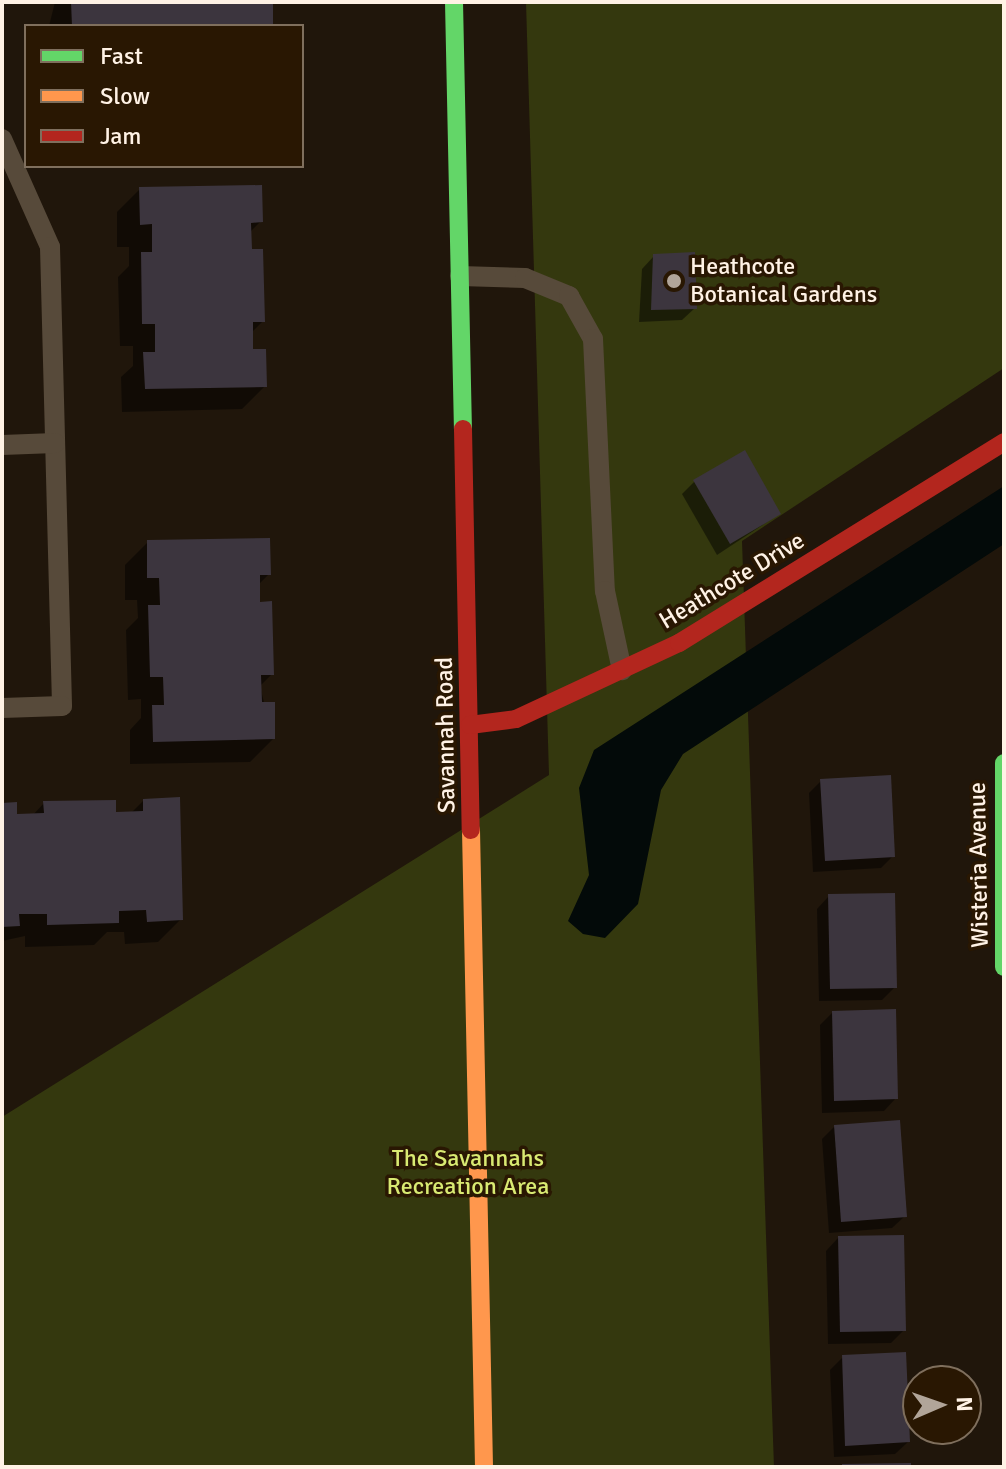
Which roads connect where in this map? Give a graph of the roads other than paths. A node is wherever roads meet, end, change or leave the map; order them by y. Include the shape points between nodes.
1 (454, 2) edge
2 (2, 139) edge
3 (460, 276) junction
4 (1004, 442) edge
5 (55, 443) junction
6 (2, 445) edge
7 (622, 670) junction
8 (2, 708) edge
9 (470, 725) junction
10 (1004, 763) edge
11 (1004, 967) edge
12 (484, 1467) edge

1 - 3 street, Savannah Road
2 - 5 lane via 50,247
3 - 7 lane via 525,278 569,296 593,339 605,591
3 - 9 street, Savannah Road
4 - 7 street, Heathcote Drive via 679,643
5 - 6 lane
5 - 8 lane via 62,706
7 - 9 street, Heathcote Drive via 516,719
9 - 12 street, Savannah Road
10 - 11 street, Wisteria Avenue

